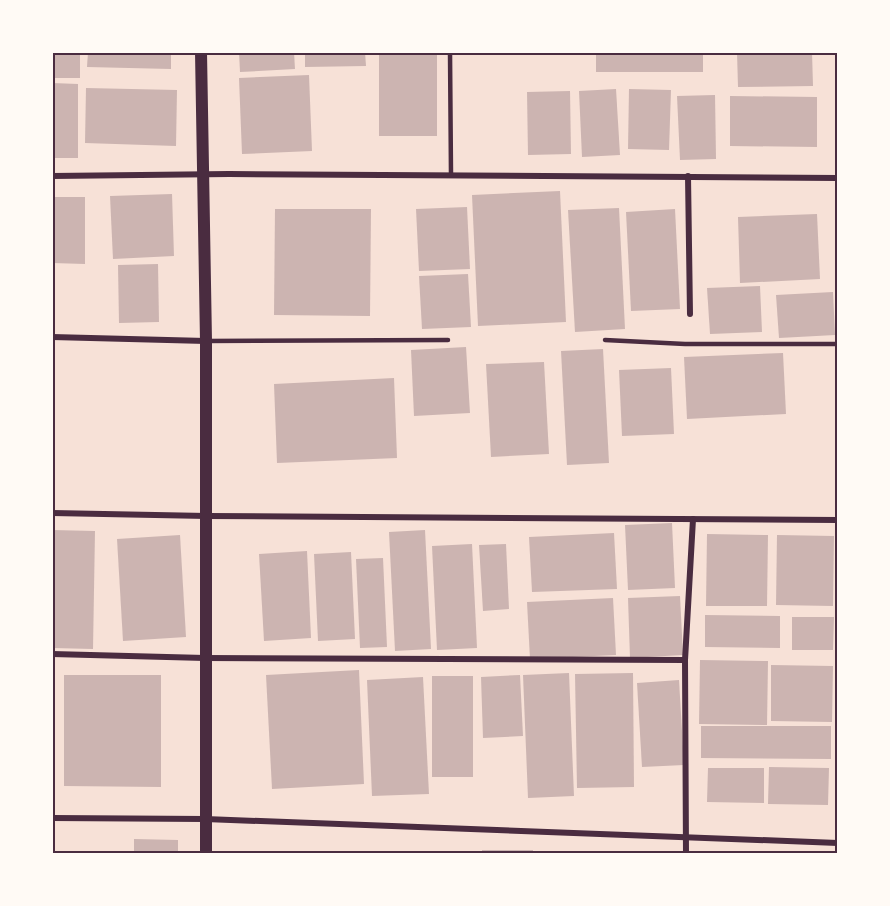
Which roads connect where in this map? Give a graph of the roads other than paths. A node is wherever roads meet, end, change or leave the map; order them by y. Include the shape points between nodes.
1 (201, 52) edge
2 (450, 52) edge
3 (204, 174) junction
4 (451, 175) junction
5 (52, 176) edge
6 (688, 176) junction
7 (837, 178) edge
8 (690, 314) dead end
9 (52, 336) edge
10 (448, 340) dead end
11 (605, 340) dead end
12 (206, 341) junction
13 (837, 344) edge
14 (52, 513) edge
15 (207, 516) junction
16 (693, 519) junction
17 (837, 520) edge
18 (52, 654) edge
19 (205, 658) junction
20 (685, 660) junction
21 (52, 818) edge
22 (205, 819) junction
23 (686, 838) junction
24 (837, 843) edge
25 (206, 854) edge
26 (686, 854) edge

1 - 3 main road
2 - 4 lane
3 - 4 street
3 - 5 street
3 - 12 main road
4 - 6 street
6 - 7 street
6 - 8 street
9 - 12 street
10 - 12 lane
11 - 13 lane
12 - 15 main road
14 - 15 street
15 - 16 street
15 - 19 main road
16 - 17 street
16 - 20 street
18 - 19 street
19 - 20 street
19 - 22 main road
20 - 23 street
21 - 22 street
22 - 23 street
22 - 25 main road
23 - 24 street
23 - 26 street

